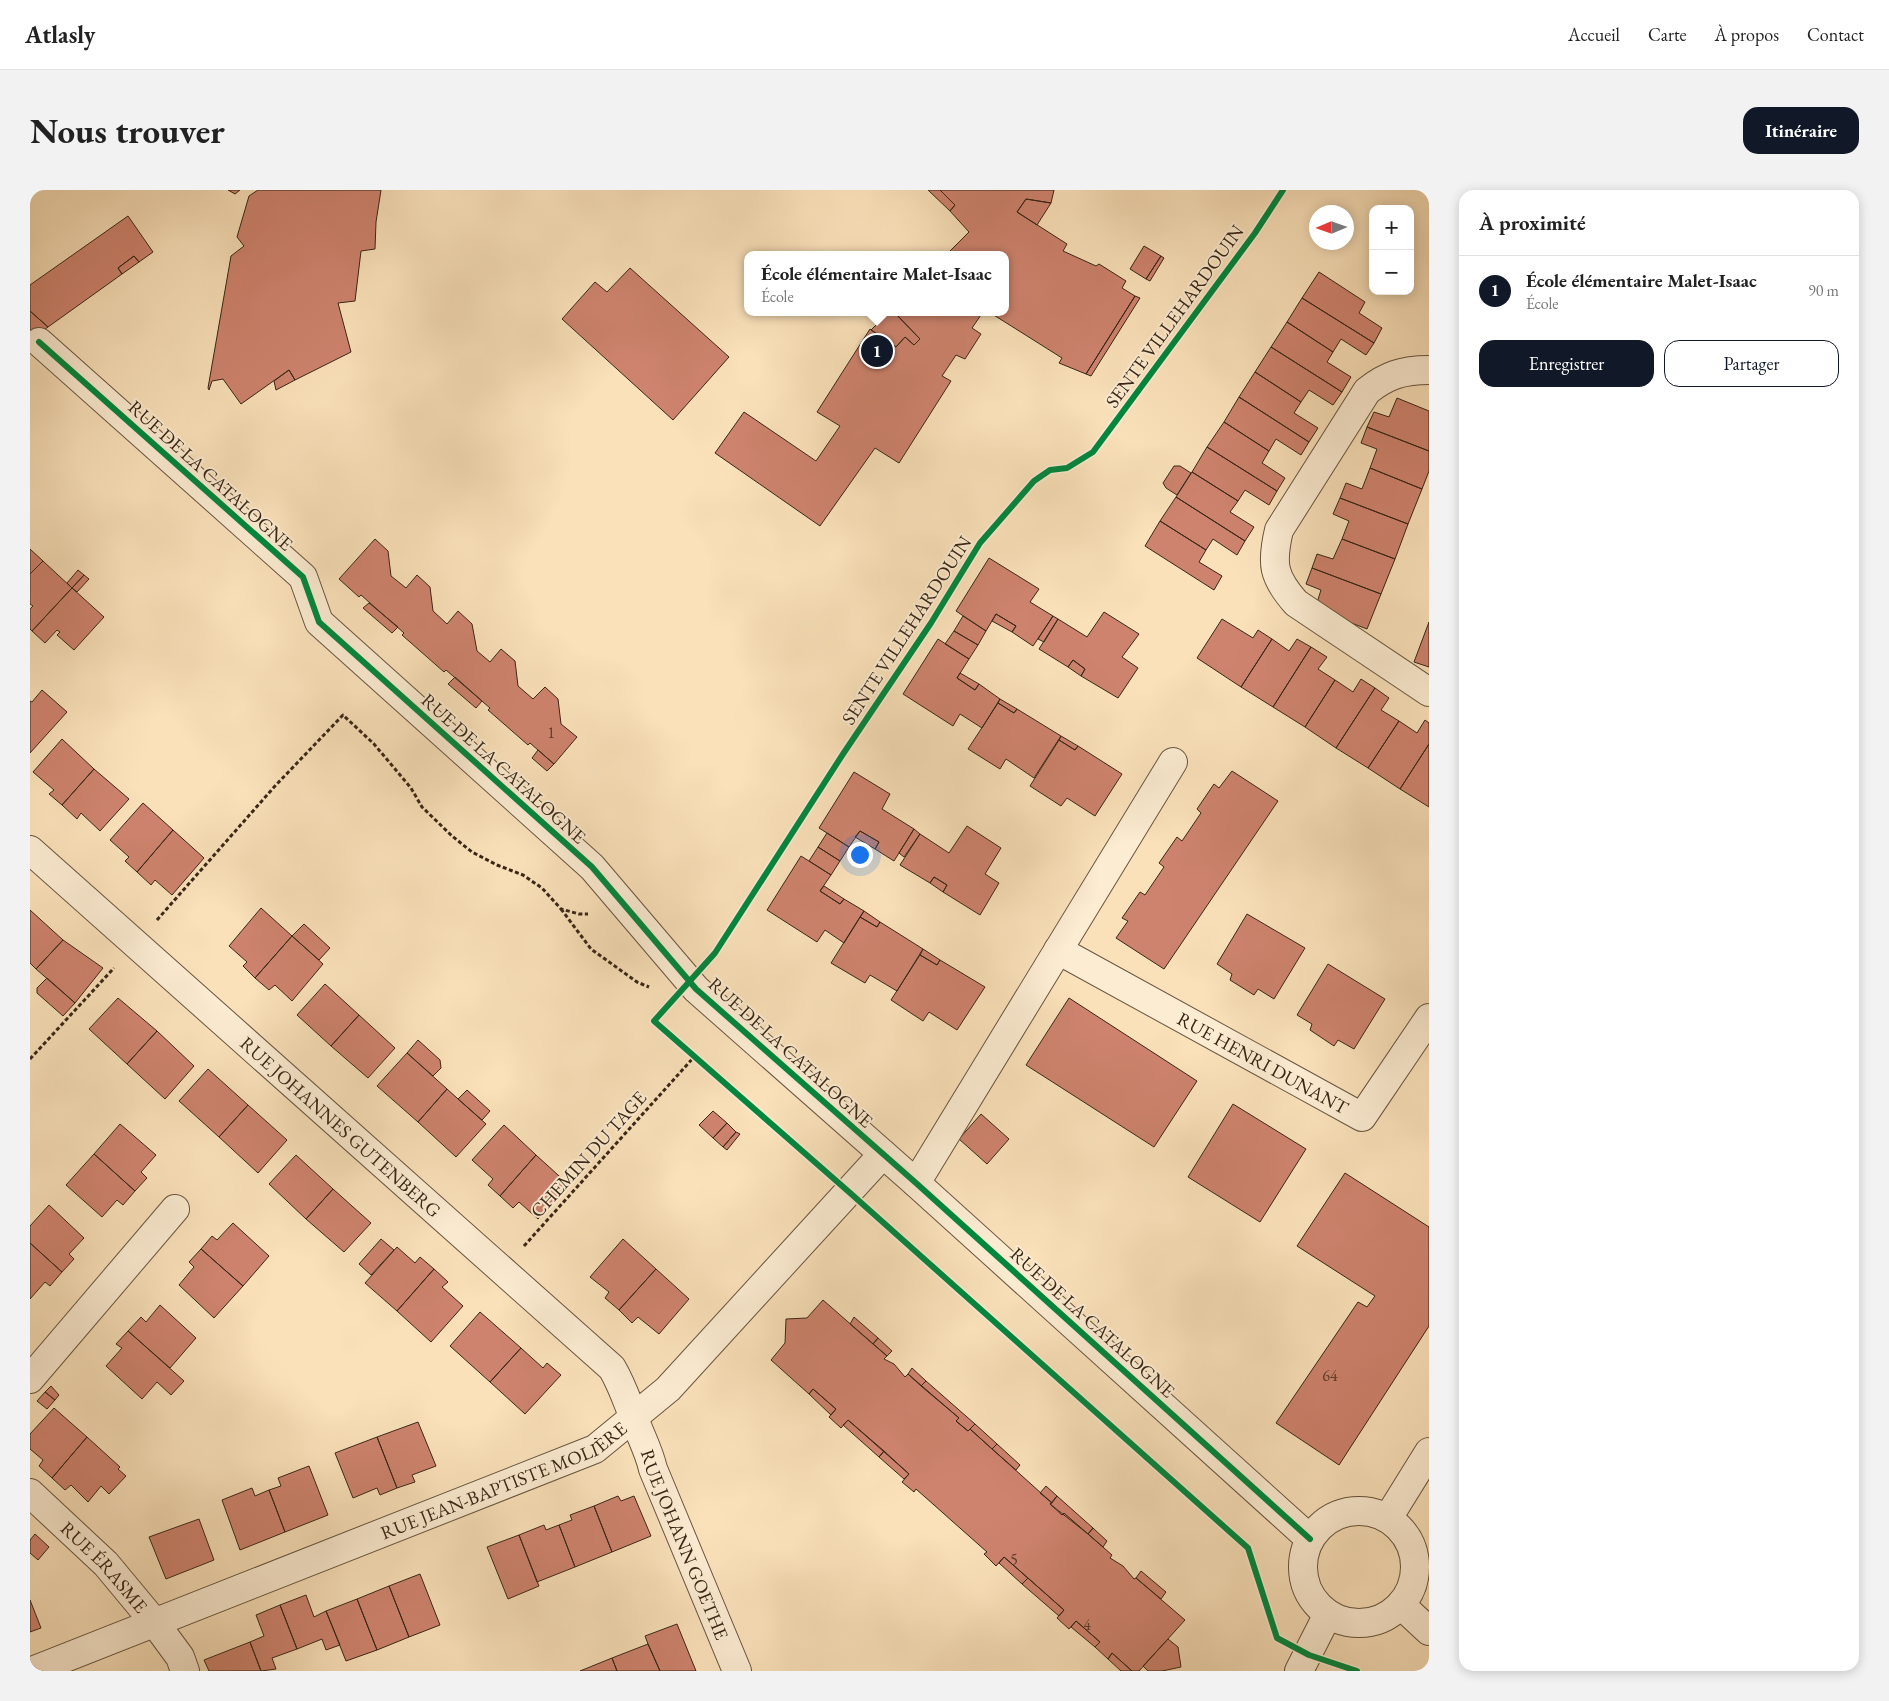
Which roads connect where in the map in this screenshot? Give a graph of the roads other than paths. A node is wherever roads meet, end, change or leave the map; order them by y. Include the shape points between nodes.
1 (39, 342) dead end
2 (1429, 370) edge
3 (1429, 692) edge
4 (1173, 762) dead end
5 (30, 850) edge
6 (1058, 950) junction
7 (1429, 1018) edge
8 (883, 1154) junction
9 (916, 1183) junction
10 (175, 1209) dead end
11 (30, 1378) edge
12 (633, 1417) junction
13 (1429, 1452) edge
14 (30, 1493) edge
15 (1388, 1518) junction
16 (1310, 1539) junction
17 (1401, 1605) junction
18 (1328, 1614) junction
19 (155, 1623) junction
20 (1429, 1631) edge
21 (32, 1671) edge
22 (185, 1671) edge
23 (737, 1671) edge
24 (1299, 1671) edge

1 - 8 street, RUE DE LA CATALOGNE via 303,577 319,622 592,866 696,989
2 - 3 street via 1396,374 1380,380 1367,391 1279,530 1274,551 1275,571 1282,588 1296,603
4 - 6 street
5 - 12 street, RUE JOHANNES GUTENBERG via 612,1368
6 - 7 street, RUE HENRI DUNANT via 1362,1117
6 - 9 street
8 - 9 street, RUE DE LA CATALOGNE
8 - 12 street, RUE JEAN-BAPTISTE MOLIÈRE via 668,1389
9 - 16 street, RUE DE LA CATALOGNE
10 - 11 street
12 - 19 street, RUE JEAN-BAPTISTE MOLIÈRE via 595,1449
12 - 23 street, RUE JOHANN GOETHE
13 - 15 street
14 - 19 street, RUE ÉRASME via 106,1564
15 - 16 street via 1371,1512 1353,1511 1336,1515 1321,1525
15 - 17 street via 1410,1543 1415,1559 1415,1576
16 - 18 street via 1304,1555 1303,1572 1307,1588
17 - 18 street via 1374,1622 1358,1624
17 - 20 street
18 - 24 street
19 - 21 street, RUE JEAN-BAPTISTE MOLIÈRE
19 - 22 street, RUE ÉRASME via 180,1657

